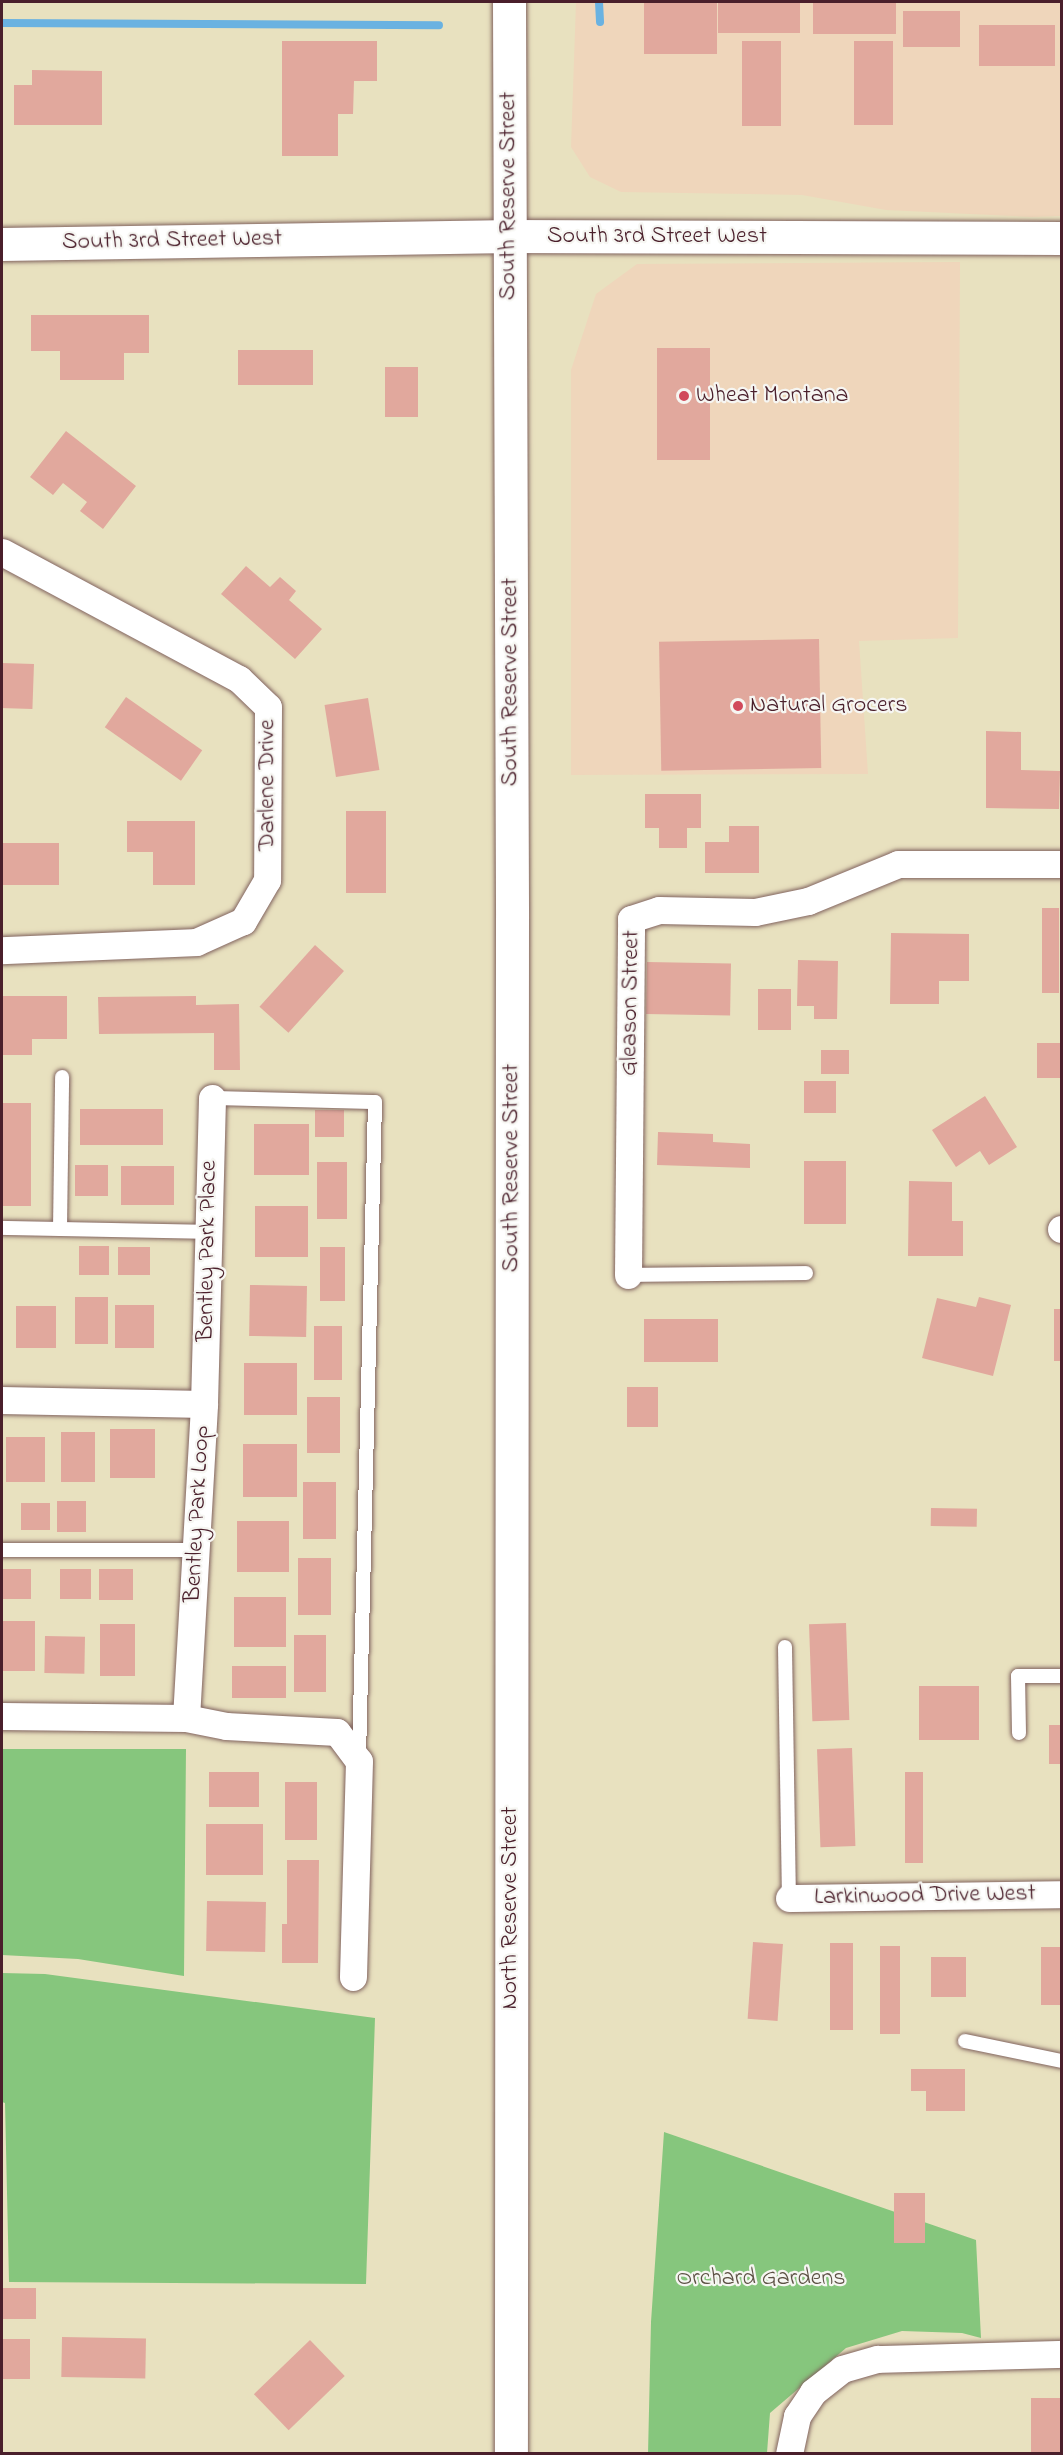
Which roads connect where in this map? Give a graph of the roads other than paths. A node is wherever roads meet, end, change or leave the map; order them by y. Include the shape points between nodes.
1 (509, 2) edge
2 (508, 236) junction
3 (1062, 238) edge
4 (2, 244) edge
5 (2, 552) edge
6 (1062, 864) edge
7 (2, 951) edge
8 (62, 1077) dead end
9 (212, 1098) joint
10 (2, 1228) edge
11 (60, 1229) junction
12 (208, 1232) junction
13 (806, 1273) dead end
14 (628, 1275) joint
15 (512, 1363) joint
16 (2, 1400) edge
17 (204, 1404) junction
18 (2, 1550) edge
19 (196, 1550) junction
20 (784, 1647) dead end
21 (1062, 1676) edge
22 (2, 1716) edge
23 (186, 1718) junction
24 (1019, 1733) dead end
25 (359, 1761) junction
26 (1062, 1894) edge
27 (789, 1898) joint
28 (353, 1977) dead end
29 (965, 2041) dead end
30 (1062, 2061) edge
31 (1062, 2354) edge
32 (510, 2454) edge
33 (789, 2454) edge

1 - 2 main road, South Reserve Street
2 - 3 main road, South 3rd Street West
2 - 4 main road, South 3rd Street West
2 - 15 main road, South Reserve Street
5 - 7 street, Darlene Drive via 239,679 268,707 268,718 267,880 243,921 196,942
6 - 14 street, Gleason Street via 898,864 808,901 755,912 659,910 631,919
8 - 11 lane
9 - 12 street, Bentley Park Place
9 - 25 lane via 375,1102
10 - 11 lane
11 - 12 lane
12 - 17 street, Bentley Park Place
13 - 14 lane
15 - 32 main road, North Reserve Street
16 - 17 street, Bentley Park Loop
17 - 19 street, Bentley Park Loop
18 - 19 lane
19 - 23 street, Bentley Park Loop
20 - 27 lane
21 - 24 lane via 1018,1676
22 - 23 street
23 - 25 street via 226,1726 337,1732
25 - 28 street
26 - 27 street, Larkinwood Drive West
29 - 30 lane
31 - 33 street via 878,2360 842,2369 813,2392 797,2416

